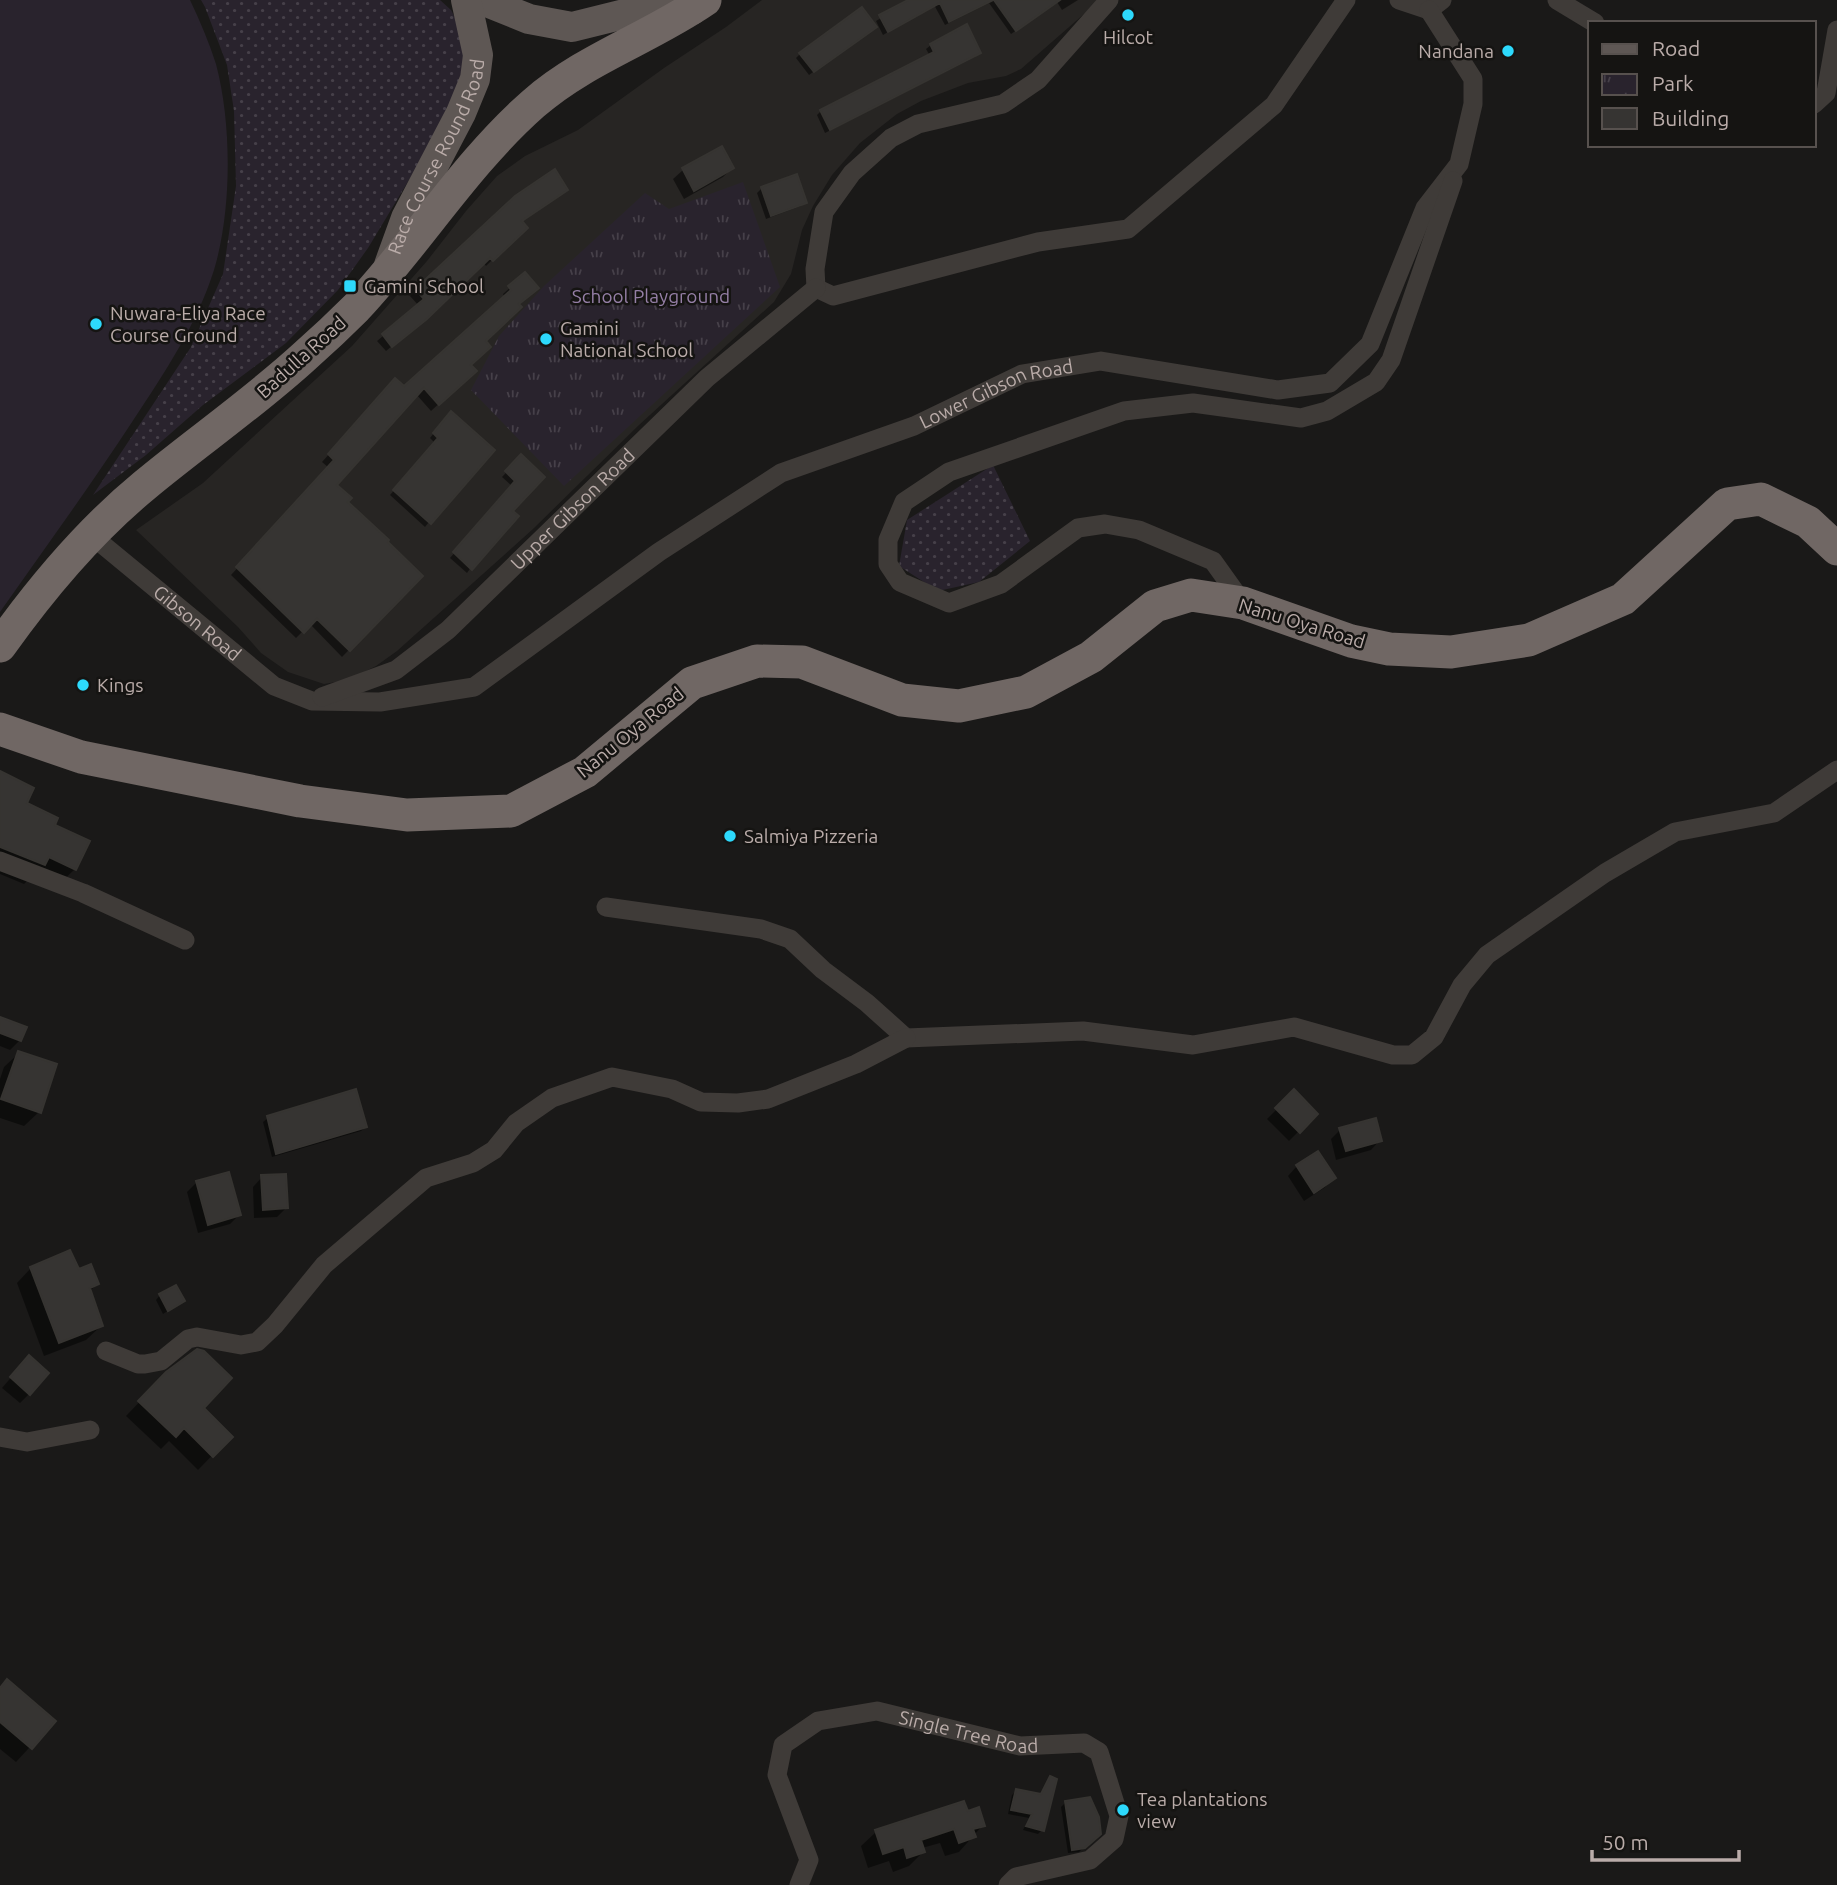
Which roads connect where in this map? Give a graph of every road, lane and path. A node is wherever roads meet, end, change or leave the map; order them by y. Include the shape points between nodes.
1 (466, 0) edge
2 (482, 0) edge
3 (1109, 0) edge
4 (1346, 0) edge
5 (1399, 0) edge
6 (1557, 0) edge
7 (698, 5) edge
8 (1435, 5) edge
9 (1592, 21) edge
10 (1837, 30) edge
11 (1816, 102) edge
12 (1459, 163) junction
13 (386, 272) junction
14 (816, 288) junction
15 (91, 535) junction
16 (1837, 549) edge
17 (1243, 603) junction
18 (0, 646) edge
19 (312, 701) junction
20 (0, 729) edge
21 (1837, 770) edge
22 (0, 861) edge
23 (606, 906) dead end
24 (185, 940) dead end
25 (906, 1038) junction
26 (106, 1351) dead end
27 (90, 1430) dead end
28 (0, 1437) edge
29 (799, 1885) edge
30 (1009, 1885) edge

1 - 13 main road, Race Course Round Road via 478,55 475,79 406,218
2 - 7 main road via 529,19 572,27 665,4
3 - 14 street via 1038,80 1003,104 918,124 891,138 852,173 824,212
4 - 14 street via 1274,106 1128,229 1038,242 833,296
5 - 8 street
6 - 9 street
7 - 13 highway, Badulla Road via 590,64 534,103 473,165
8 - 12 street, Lower Gibson Road via 1473,79 1473,104
10 - 11 street via 1826,93
12 - 17 street via 1391,360 1376,382 1327,411 1301,418 1193,403 1124,411 949,472 904,502 888,540 888,564 900,582 949,603 1001,584 1078,527 1105,524 1139,530 1213,561
12 - 19 street, Lower Gibson Road via 1425,208 1370,344 1330,383 1278,390 1101,361 1022,374 914,426 781,473 659,552 474,687 380,702
13 - 15 highway, Badulla Road via 356,308 284,375 144,485
14 - 19 street, Upper Gibson Road via 707,378 448,630 396,670
15 - 18 highway, Badulla Road
15 - 19 street, Gibson Road via 274,686
16 - 17 highway, Nanu Oya Road via 1808,522 1761,499 1727,504 1623,598 1529,640 1451,652 1389,649 1351,641
17 - 20 highway, Nanu Oya Road via 1191,594 1155,606 1091,657 1026,692 959,706 902,700 802,662 758,661 692,683 585,772 511,811 407,815 300,801 81,757
21 - 25 street via 1774,813 1675,832 1605,873 1488,955 1462,985 1434,1037 1412,1055 1393,1055 1294,1027 1193,1045 1083,1031
22 - 24 street
23 - 25 street via 761,929 790,939
25 - 26 street via 856,1064 768,1099 701,1102 672,1089 612,1077 552,1098 516,1123 495,1150 473,1163 426,1178 324,1265 257,1342 241,1345 197,1337 161,1361 145,1364
27 - 28 street via 27,1442
29 - 30 street, Single Tree Road via 809,1860 777,1775 783,1745 818,1721 877,1711 1020,1746 1084,1743 1099,1752 1119,1816 1114,1839 1090,1860 1016,1877

